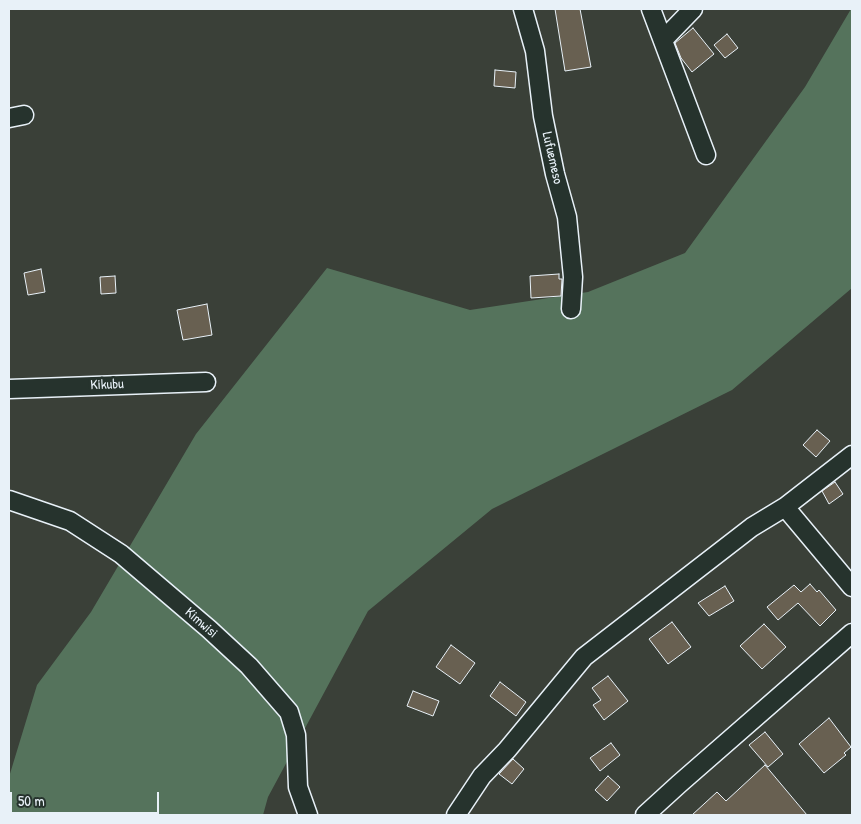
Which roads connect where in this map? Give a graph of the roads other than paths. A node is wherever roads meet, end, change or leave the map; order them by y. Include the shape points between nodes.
1 (522, 9) edge
2 (651, 9) edge
3 (693, 9) edge
4 (663, 40) junction
5 (706, 155) dead end
6 (571, 309) dead end
7 (206, 382) dead end
8 (9, 389) edge
9 (852, 455) edge
10 (9, 500) edge
11 (785, 507) junction
12 (852, 586) edge
13 (852, 633) edge
14 (308, 815) edge
15 (456, 815) edge
16 (645, 815) edge

1 - 6 street, Lufuemeso via 536,51 543,116 567,217 573,277
2 - 4 street
3 - 4 street
4 - 5 street
7 - 8 street, Kikubu
9 - 11 street
10 - 14 street, Kimwisi via 70,521 121,554 249,666 289,712 296,735 298,787
11 - 12 street
11 - 15 street via 752,527 584,657 482,776
13 - 16 street

